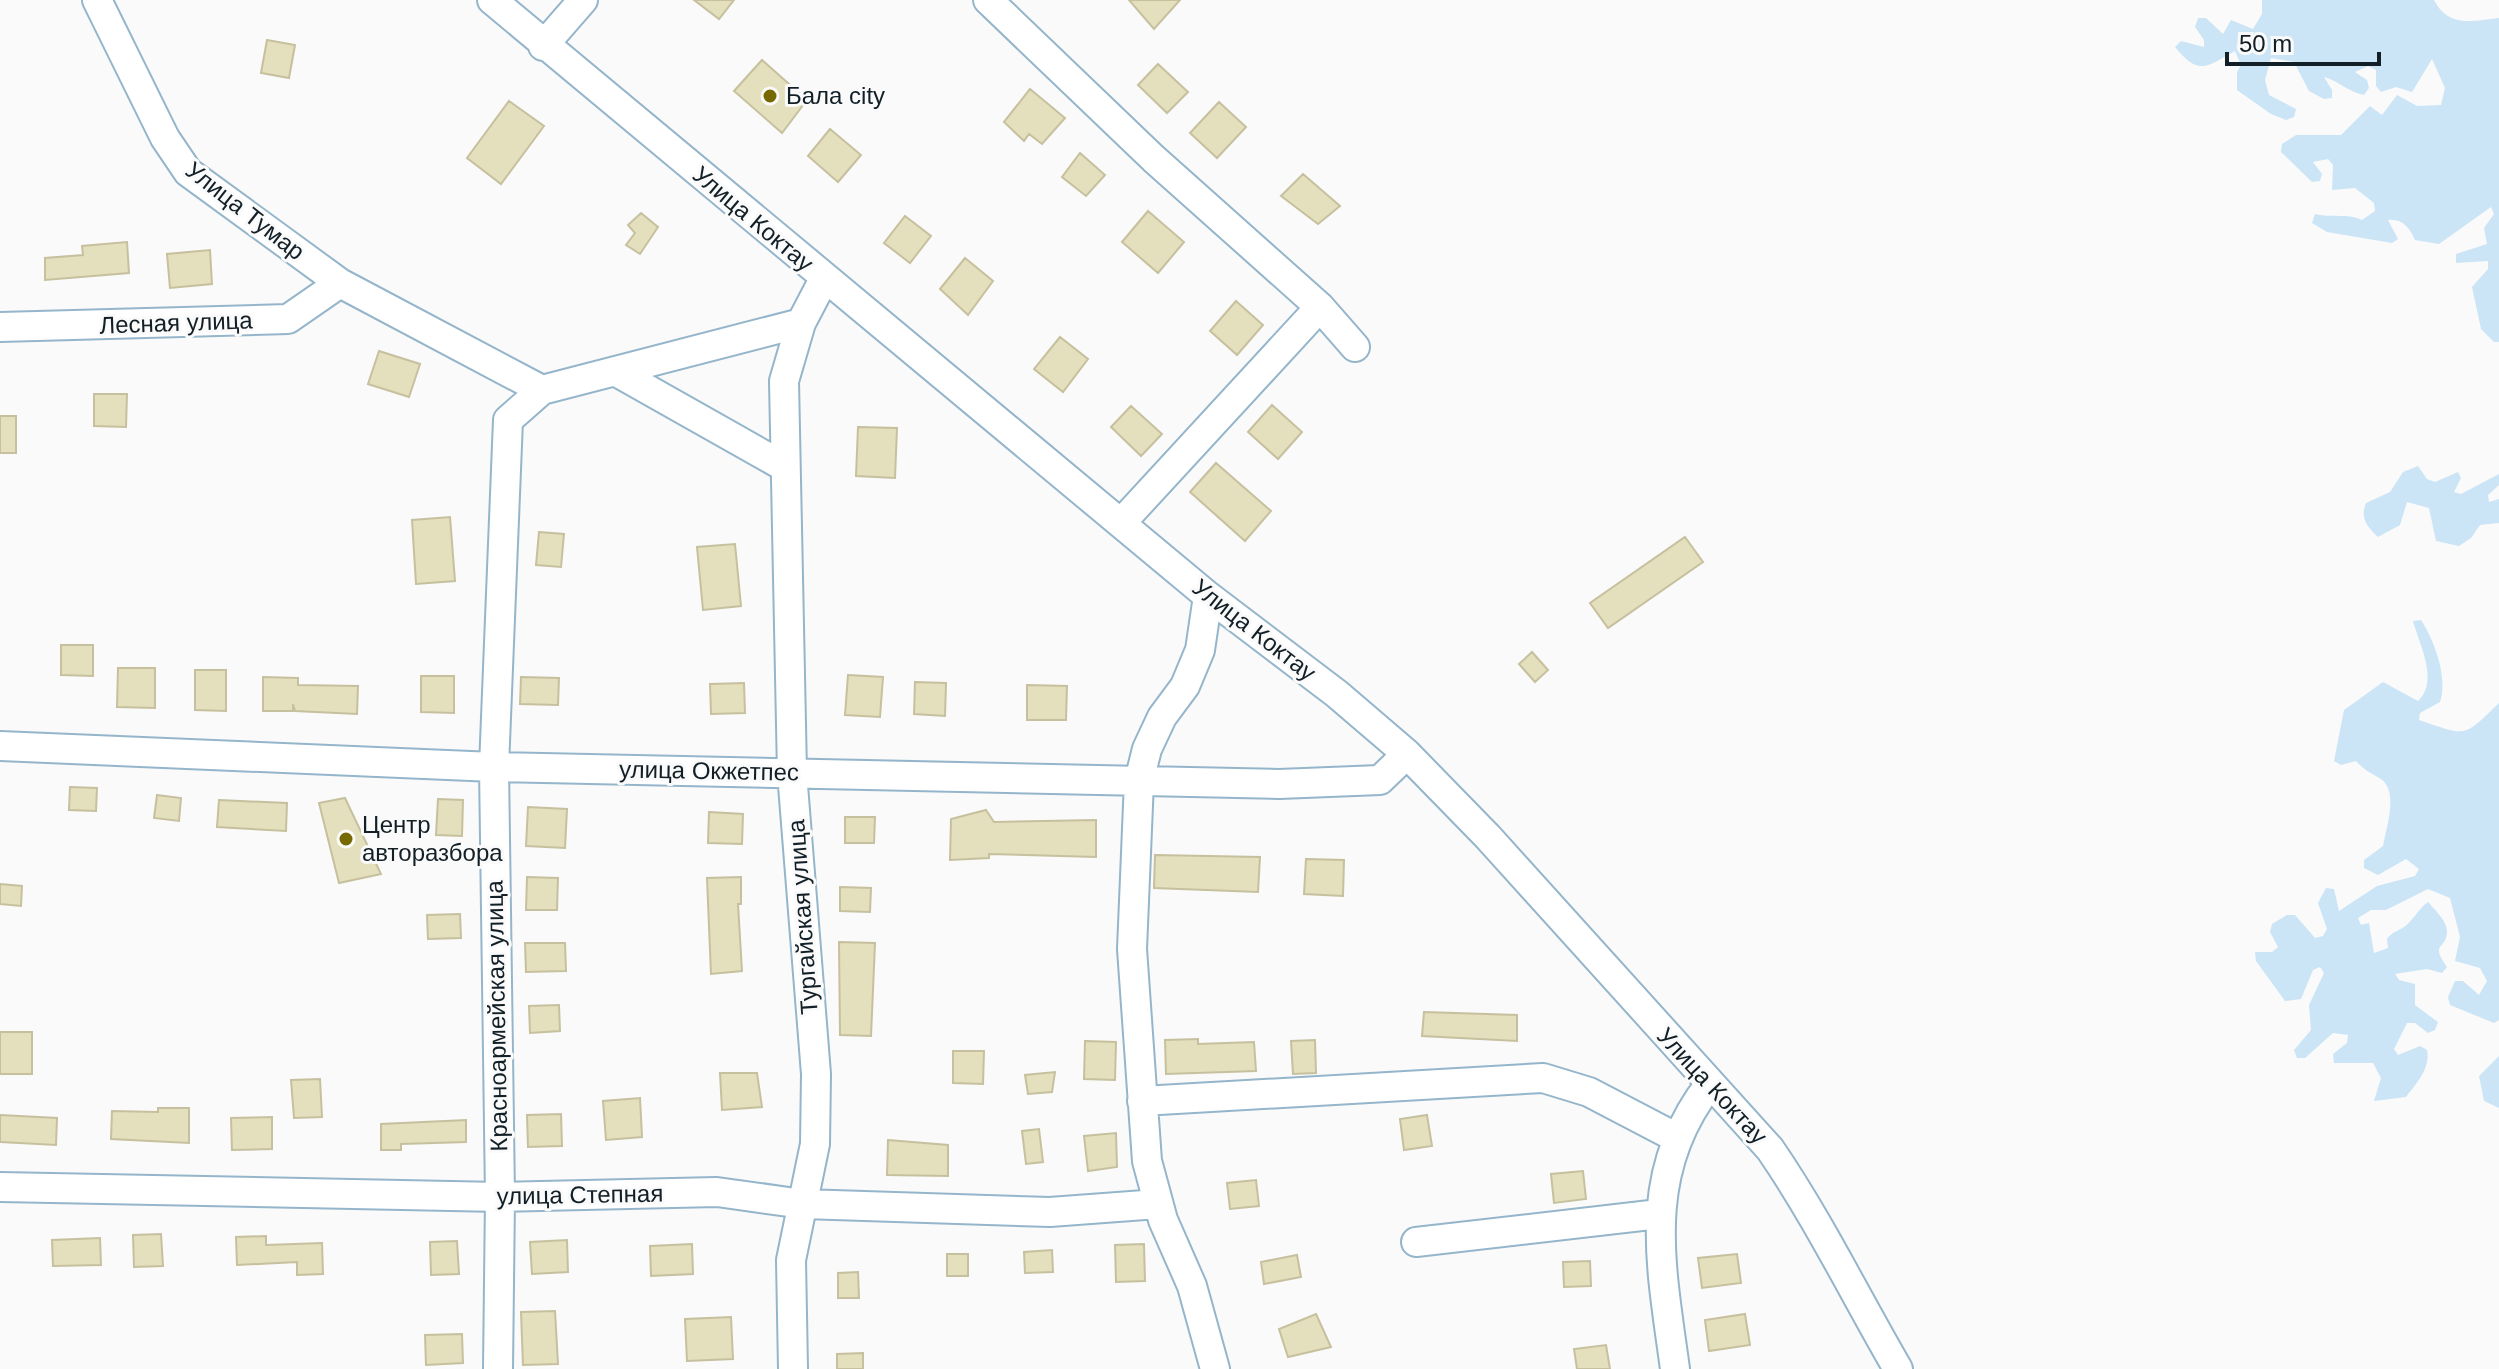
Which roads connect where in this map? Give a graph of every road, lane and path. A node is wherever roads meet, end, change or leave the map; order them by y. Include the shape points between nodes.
1 (97, 0) edge
2 (492, 0) edge
3 (583, 0) edge
4 (988, 0) edge
5 (543, 46) junction
6 (824, 279) junction
7 (340, 283) junction
8 (1320, 307) junction
9 (801, 323) junction
10 (0, 327) edge
11 (1355, 347) dead end
12 (615, 371) junction
13 (542, 390) junction
14 (785, 467) junction
15 (1121, 523) junction
16 (1208, 596) junction
17 (0, 746) edge
18 (1407, 754) junction
19 (494, 767) junction
20 (792, 773) junction
21 (1139, 781) junction
22 (1710, 1084) junction
23 (1142, 1101) junction
24 (1677, 1138) junction
25 (0, 1187) edge
26 (500, 1197) junction
27 (803, 1204) junction
28 (1158, 1204) junction
29 (1659, 1214) junction
30 (1416, 1242) dead end
31 (498, 1369) edge
32 (793, 1369) edge
33 (1215, 1369) edge
34 (1675, 1369) edge
35 (1898, 1369) edge

1 - 7 street, Улица Тумар via 165,138 188,172
2 - 5 street, Улица Коктау
3 - 5 street
4 - 8 street via 1154,159
5 - 6 street, Улица Коктау
6 - 9 street, Тургайская улица
6 - 15 street, Улица Коктау
7 - 10 street, Лесная улица via 288,319
7 - 13 street, Улица Тумар
8 - 11 street
8 - 15 street
9 - 12 street
9 - 14 street, Тургайская улица via 784,381
12 - 13 street
12 - 14 street
13 - 19 street, Красноармейская улица via 508,420
14 - 20 street, Тургайская улица
15 - 16 street, Улица Коктау
16 - 18 street, Улица Коктау
16 - 21 street via 1200,650 1147,749
17 - 19 street, улица Окжетпес
18 - 21 street, улица Окжетпес via 1380,780 1355,784
18 - 22 street, Улица Коктау
19 - 20 street, улица Окжетпес
19 - 26 street, Красноармейская улица
20 - 21 street, улица Окжетпес
20 - 27 street, Тургайская улица via 816,1074 815,1144
21 - 23 street via 1132,949
22 - 24 street
22 - 35 street, Улица Коктау via 1770,1149 1809,1205
23 - 24 street via 1543,1078 1589,1092
23 - 28 street via 1147,1161
24 - 29 street
25 - 26 street, улица Степная
26 - 27 street, улица Степная via 717,1192
26 - 31 street, Красноармейская улица
27 - 28 street, улица Степная via 1050,1212
27 - 32 street, Тургайская улица via 791,1260
28 - 33 street via 1192,1286
29 - 30 street
29 - 34 street

